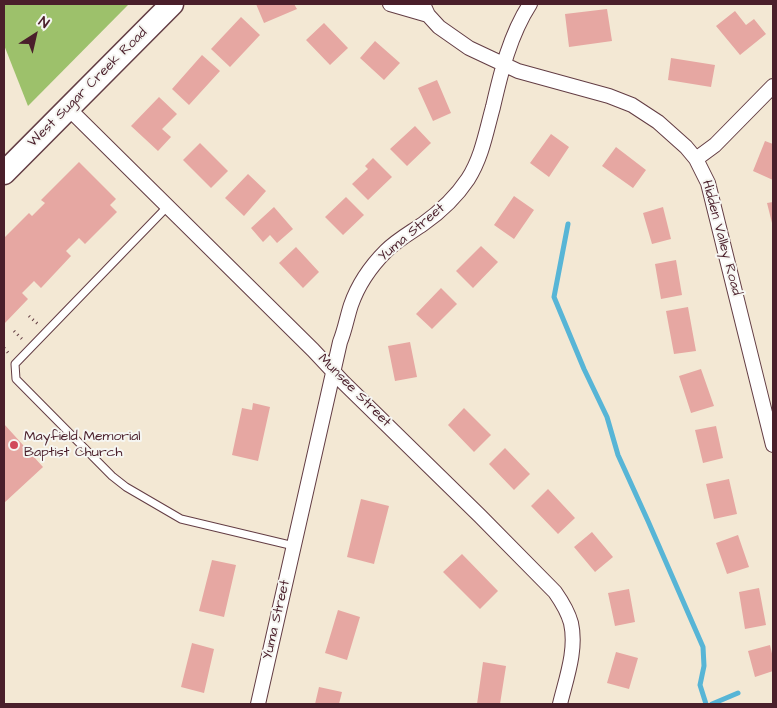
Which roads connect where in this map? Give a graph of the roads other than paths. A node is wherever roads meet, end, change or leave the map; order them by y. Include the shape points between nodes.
1 (172, 4) edge
2 (390, 4) edge
3 (530, 4) edge
4 (425, 9) edge
5 (504, 64) junction
6 (773, 86) edge
7 (68, 108) junction
8 (696, 159) junction
9 (4, 173) edge
10 (168, 207) junction
11 (333, 372) junction
12 (773, 445) edge
13 (294, 546) junction
14 (258, 704) edge
15 (560, 704) edge

1 - 7 main road, West Sugar Creek Road
2 - 4 street, Hidden Valley Road
3 - 5 street, Yuma Street
4 - 5 street, Hidden Valley Road via 439,27 468,48
5 - 8 street, Hidden Valley Road via 632,105 658,122
5 - 11 street, Yuma Street via 485,143 468,179 452,200 406,234 369,270 351,305
6 - 8 street via 715,145
7 - 9 main road, West Sugar Creek Road
7 - 10 street, Munsee Street
8 - 12 street, Hidden Valley Road via 708,183
10 - 11 street, Munsee Street
10 - 13 lane via 16,364 16,379 112,476 152,503 181,519
11 - 13 street, Yuma Street
11 - 15 street, Munsee Street via 555,592 565,607 573,641
13 - 14 street, Yuma Street

